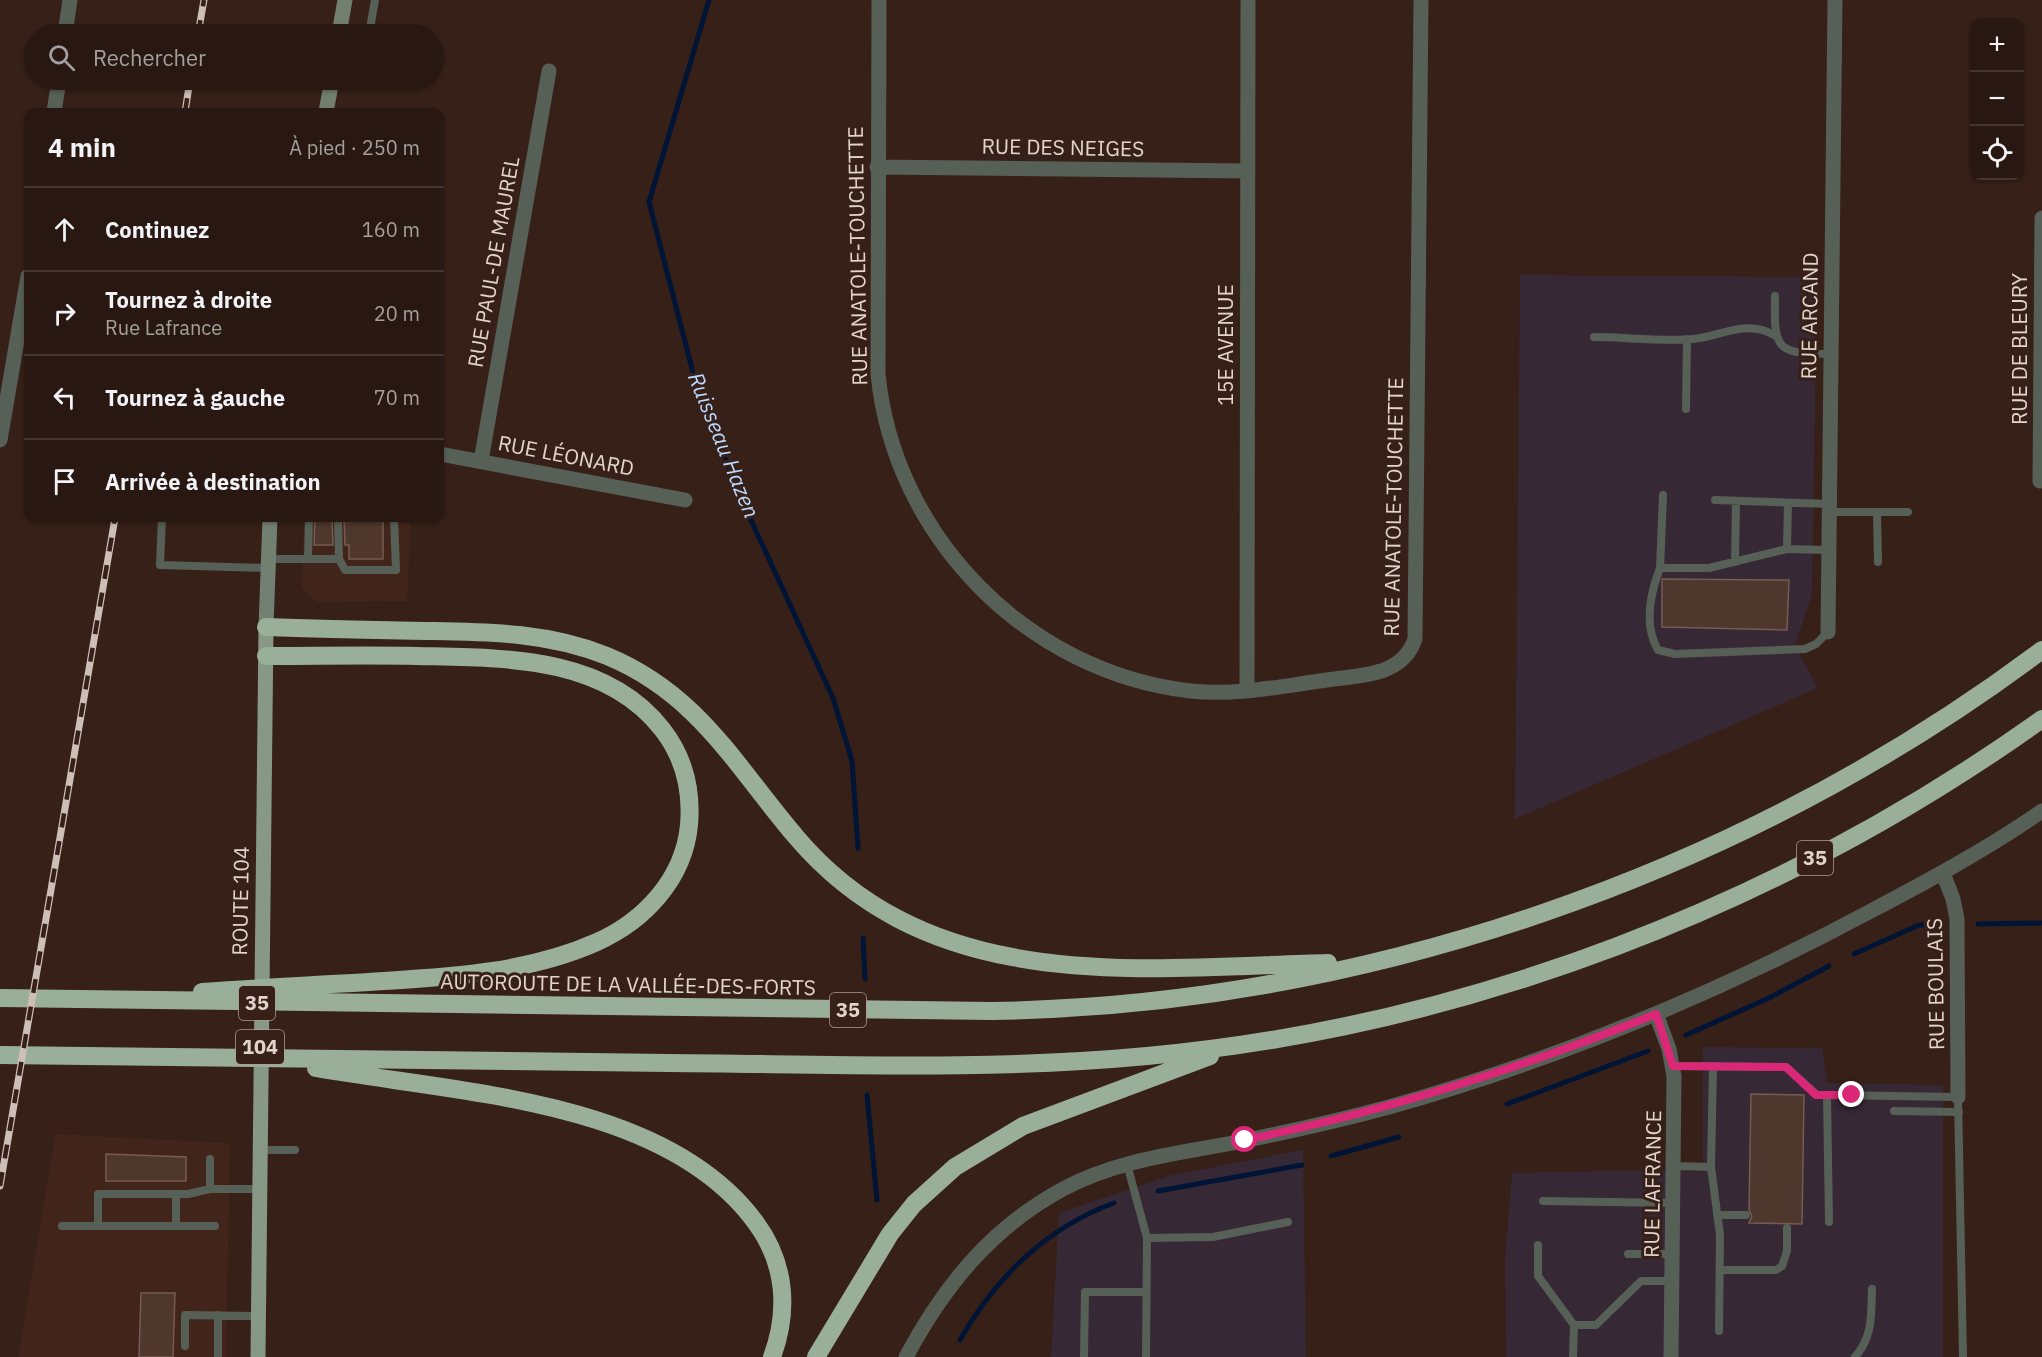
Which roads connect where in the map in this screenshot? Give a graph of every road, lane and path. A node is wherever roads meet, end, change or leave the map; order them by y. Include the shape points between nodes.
1 (70, 0) edge
2 (345, 0) edge
3 (375, 0) edge
4 (879, 0) edge
5 (1248, 0) edge
6 (1421, 0) edge
7 (1835, 0) edge
8 (66, 24) edge
9 (341, 24) edge
10 (374, 24) edge
11 (549, 71) dead end
12 (57, 90) edge
13 (330, 90) edge
14 (55, 108) edge
15 (328, 108) edge
16 (877, 167) junction
17 (1248, 171) junction
18 (2042, 218) edge
19 (1775, 296) dead end
20 (24, 299) edge
21 (1774, 335) junction
22 (1594, 337) dead end
23 (1687, 339) junction
24 (1831, 354) junction
25 (1686, 409) dead end
26 (2041, 434) edge
27 (0, 440) edge
28 (444, 455) edge
29 (481, 461) junction
30 (2040, 481) dead end
31 (1663, 495) dead end
32 (685, 500) dead end
33 (1715, 501) dead end
34 (1736, 501) junction
35 (1788, 503) junction
36 (1829, 508) junction
37 (1878, 512) junction
38 (1908, 512) dead end
39 (162, 522) edge
40 (270, 522) edge
41 (309, 522) edge
42 (338, 522) edge
43 (394, 522) edge
44 (1787, 549) junction
45 (1829, 550) junction
46 (308, 559) junction
47 (339, 559) junction
48 (1735, 562) junction
49 (1878, 562) dead end
50 (268, 563) junction
51 (1660, 568) junction
52 (266, 627) junction
53 (1828, 632) joint
54 (2042, 650) edge
55 (266, 656) junction
56 (1247, 690) junction
57 (2042, 719) edge
58 (2042, 811) edge
59 (1943, 873) junction
60 (1372, 962) junction
61 (195, 997) junction
62 (0, 998) edge
63 (1656, 1014) junction
64 (1241, 1043) junction
65 (0, 1055) edge
66 (320, 1063) junction
67 (1673, 1066) junction
68 (1713, 1066) junction
69 (1827, 1095) junction
70 (1958, 1105) junction
71 (1894, 1111) dead end
72 (260, 1150) junction
73 (295, 1150) dead end
74 (210, 1159) dead end
75 (1127, 1164) junction
76 (1674, 1166) junction
77 (1711, 1167) junction
78 (210, 1189) junction
79 (259, 1189) junction
80 (176, 1194) junction
81 (1543, 1201) dead end
82 (1673, 1203) junction
83 (1717, 1215) junction
84 (1746, 1215) dead end
85 (1288, 1222) dead end
86 (1829, 1222) dead end
87 (62, 1226) dead end
88 (98, 1226) junction
89 (176, 1226) junction
90 (215, 1226) dead end
91 (1787, 1228) dead end
92 (1147, 1238) junction
93 (1538, 1245) dead end
94 (1628, 1254) dead end
95 (1673, 1254) junction
96 (1720, 1270) junction
97 (1672, 1281) junction
98 (1872, 1289) dead end
99 (1146, 1292) junction
100 (218, 1315) junction
101 (258, 1316) junction
102 (1574, 1325) junction
103 (1719, 1331) dead end
104 (185, 1346) dead end
105 (1146, 1354) edge
106 (218, 1357) edge
107 (258, 1357) edge
108 (772, 1357) edge
109 (816, 1357) edge
110 (906, 1357) edge
111 (1084, 1357) edge
112 (1154, 1357) edge
113 (1573, 1357) edge
114 (1671, 1357) edge
115 (1855, 1357) edge
116 (1963, 1357) edge

1 - 8 street
2 - 9 main road
3 - 10 lane
4 - 16 street, RUE ANATOLE-TOUCHETTE
5 - 17 street, 15E AVENUE
6 - 56 street, RUE ANATOLE-TOUCHETTE via 1415,639 1406,657 1383,672
7 - 24 street, RUE ARCAND
11 - 29 street, RUE PAUL-DE MAUREL
12 - 14 street
13 - 15 main road
16 - 17 street, RUE DES NEIGES
16 - 56 street, RUE ANATOLE-TOUCHETTE via 876,329 880,389 907,484 940,542 989,598 1027,629 1075,657 1160,686 1204,692
17 - 56 street, 15E AVENUE
18 - 26 street, RUE DE BLEURY
19 - 21 lane
20 - 27 street
21 - 23 lane via 1764,329 1744,327
21 - 24 lane via 1794,353
22 - 23 lane
23 - 25 lane
24 - 36 street, RUE ARCAND
26 - 30 street, RUE DE BLEURY
28 - 29 street, RUE LÉONARD
29 - 32 street, RUE LÉONARD
31 - 51 lane
33 - 34 lane
34 - 35 lane
34 - 48 lane
35 - 36 lane
35 - 44 lane
36 - 37 lane
36 - 45 street, RUE ARCAND
37 - 38 lane
37 - 49 lane
39 - 50 lane via 160,565
40 - 50 main road, ROUTE 104
41 - 46 lane
42 - 47 lane
43 - 47 lane via 396,570 345,570
44 - 45 lane
44 - 48 lane
45 - 53 street, RUE ARCAND
46 - 47 lane
46 - 50 lane
48 - 51 lane via 1709,568
50 - 52 main road, ROUTE 104
51 - 53 lane via 1652,594 1650,629 1658,650 1666,653 1805,649
52 - 55 main road, ROUTE 104 / 104
52 - 60 highway via 513,633 569,643 624,664 670,693 699,719 738,761 794,836 842,884 900,921 957,943 1019,959 1095,968
54 - 60 highway, AUTOROUTE DE LA VALLÉE-DES-FORTS / 35 via 1895,749 1754,825 1672,863 1588,895 1486,930
55 - 61 highway via 480,658 527,661 574,671 617,690 648,713 674,746 688,785 688,833 675,873 651,906 608,937 548,959 489,972
55 - 72 main road, ROUTE 104 / 104
57 - 64 highway, 35 via 1868,829 1769,881 1655,930 1542,972 1456,998 1309,1033
58 - 59 street
59 - 63 street via 1817,940
59 - 70 street, RUE BOULAIS via 1958,929
60 - 61 highway, AUTOROUTE DE LA VALLÉE-DES-FORTS / 35 via 1217,993 1043,1009 320,1004
61 - 62 highway, AUTOROUTE DE LA VALLÉE-DES-FORTS / 35
63 - 67 street, RUE LAFRANCE
63 - 75 street via 1546,1058 1422,1097 1273,1135
64 - 66 highway, 35 via 1150,1056 1039,1064
64 - 109 highway via 1042,1118 955,1167 914,1204 890,1234
65 - 66 highway
66 - 108 highway via 585,1117 682,1156 731,1193 759,1226 772,1249 780,1272 784,1309
67 - 68 lane
67 - 76 street, RUE LAFRANCE
68 - 69 lane via 1786,1067 1816,1095
68 - 77 lane
69 - 70 lane
69 - 86 lane
70 - 71 lane
70 - 116 lane
72 - 73 lane
72 - 79 main road, ROUTE 104 / 104
74 - 78 lane
75 - 92 lane
75 - 110 street via 1066,1187 1006,1226 951,1283
76 - 77 lane
76 - 82 street, RUE LAFRANCE
77 - 83 lane
78 - 79 lane
78 - 80 lane
79 - 101 main road, ROUTE 104 / 104
80 - 88 lane via 98,1194
80 - 89 lane
81 - 82 lane
82 - 95 street, RUE LAFRANCE
83 - 84 lane
83 - 96 lane
85 - 92 lane via 1214,1237
87 - 88 lane
88 - 89 lane
89 - 90 lane
91 - 96 lane via 1787,1251 1782,1266 1776,1270
92 - 99 lane
93 - 102 lane via 1539,1276
94 - 95 lane
95 - 97 street, RUE LAFRANCE
96 - 103 lane
97 - 102 lane via 1641,1281 1596,1325
97 - 114 street, RUE LAFRANCE
98 - 115 lane via 1870,1329
99 - 105 lane
99 - 111 lane via 1085,1292
100 - 101 lane
100 - 104 lane via 185,1315
100 - 106 lane
101 - 107 main road, ROUTE 104 / 104
102 - 113 lane
105 - 112 lane

